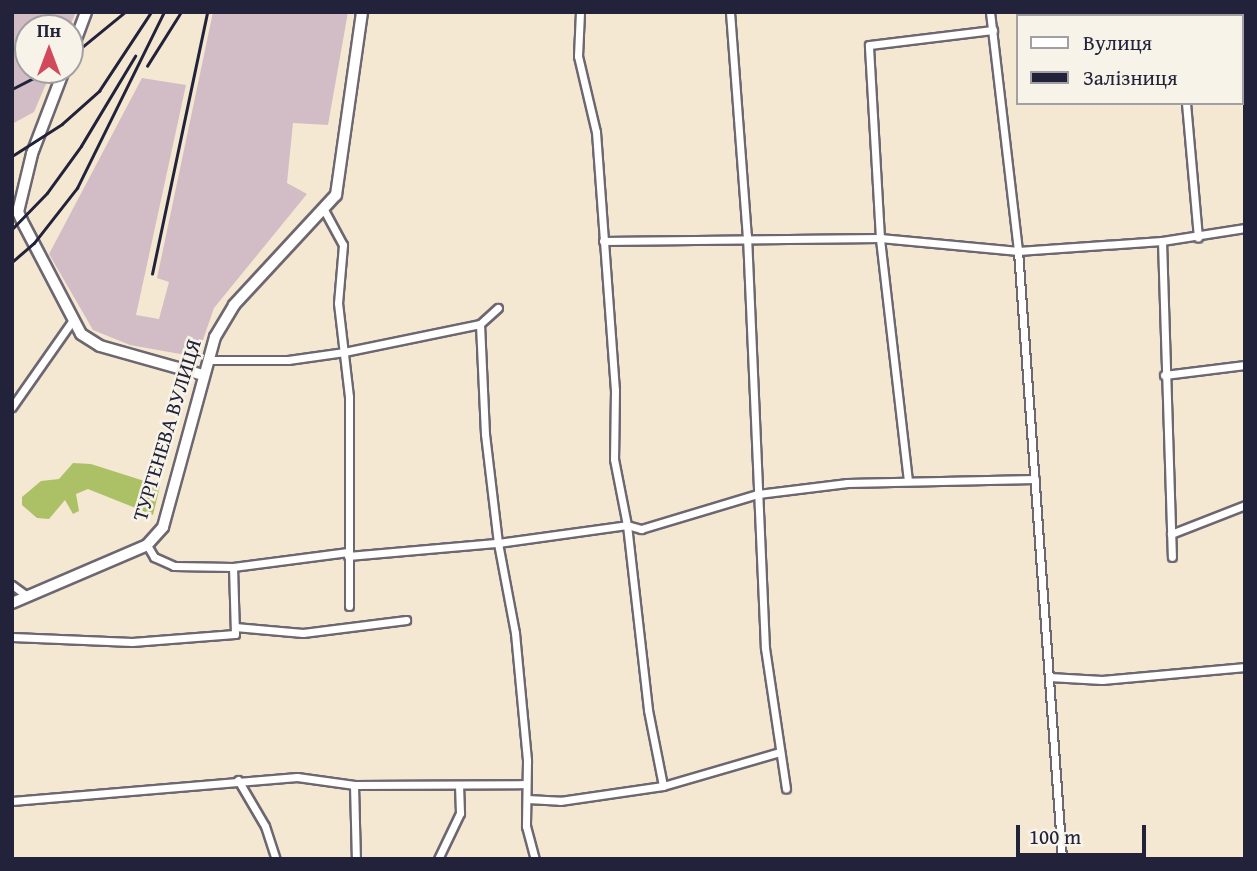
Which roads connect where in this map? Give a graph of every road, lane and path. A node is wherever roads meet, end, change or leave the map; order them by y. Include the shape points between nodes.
1 (362, 12) edge
2 (579, 12) edge
3 (730, 12) edge
4 (990, 12) edge
5 (993, 30) junction
6 (59, 84) edge
7 (1186, 105) edge
8 (323, 208) junction
9 (15, 212) edge
10 (1245, 228) edge
11 (747, 236) junction
12 (1198, 237) junction
13 (880, 239) junction
14 (603, 241) junction
15 (1163, 241) junction
16 (1018, 251) junction
17 (498, 308) dead end
18 (73, 320) junction
19 (480, 324) junction
20 (344, 352) junction
21 (208, 360) junction
22 (1245, 365) edge
23 (203, 375) junction
24 (1164, 375) junction
25 (12, 407) edge
26 (1035, 479) junction
27 (908, 481) junction
28 (758, 495) junction
29 (1245, 505) edge
30 (627, 525) junction
31 (1171, 534) junction
32 (498, 543) junction
33 (147, 545) junction
34 (348, 554) junction
35 (1172, 557) dead end
36 (233, 567) junction
37 (12, 585) edge
38 (26, 595) junction
39 (12, 603) edge
40 (349, 606) dead end
41 (406, 620) dead end
42 (235, 627) junction
43 (12, 637) edge
44 (1245, 667) edge
45 (1049, 677) junction
46 (780, 752) junction
47 (238, 780) junction
48 (526, 784) junction
49 (354, 785) junction
50 (459, 785) junction
51 (663, 786) junction
52 (786, 788) dead end
53 (527, 799) junction
54 (12, 801) edge
55 (276, 859) edge
56 (356, 859) edge
57 (438, 859) edge
58 (535, 859) edge
59 (1062, 859) edge

1 - 8 street, ТУРГЕНЕВА ВУЛИЦЯ via 336,195
2 - 14 street via 578,56 596,132
3 - 11 street
4 - 5 street
5 - 13 street via 869,45
5 - 16 street
6 - 9 street
7 - 12 street
8 - 20 street via 343,245 338,303
8 - 21 street, ТУРГЕНЕВА ВУЛИЦЯ via 234,305
9 - 18 street
10 - 12 street
11 - 13 street
11 - 14 street
11 - 28 street
12 - 15 street
13 - 16 street
13 - 27 street
14 - 30 street via 615,390 614,459
15 - 16 street
15 - 24 street
16 - 26 street
17 - 19 street
18 - 23 street via 81,334 100,346
18 - 25 street
19 - 20 street
19 - 32 street via 485,434
20 - 21 street via 288,360
20 - 34 street via 349,397
21 - 23 street, ТУРГЕНЕВА ВУЛИЦЯ
22 - 24 street
23 - 33 street, ТУРГЕНЕВА ВУЛИЦЯ via 163,527
24 - 31 street
26 - 27 street
26 - 45 street
27 - 28 street via 847,482
28 - 30 street via 641,529
28 - 46 street via 765,648
29 - 31 street
30 - 32 street
30 - 51 street via 648,710
31 - 35 street
32 - 34 street
32 - 48 street via 515,633
33 - 36 street via 154,557 174,566
33 - 38 street, ТУРГЕНЕВА ВУЛИЦЯ
34 - 36 street
34 - 40 street
36 - 42 street
37 - 38 street
38 - 39 street, ТУРГЕНЕВА ВУЛИЦЯ
41 - 42 street via 303,633
42 - 43 street via 235,634 132,642
44 - 45 street via 1102,680
45 - 59 street
46 - 51 street
46 - 52 street
47 - 49 street via 297,777
47 - 54 street
47 - 55 street via 265,826
48 - 50 street
48 - 53 street
49 - 50 street
49 - 56 street via 359,838
50 - 57 street via 460,813
51 - 53 street via 560,801
53 - 58 street via 526,827

